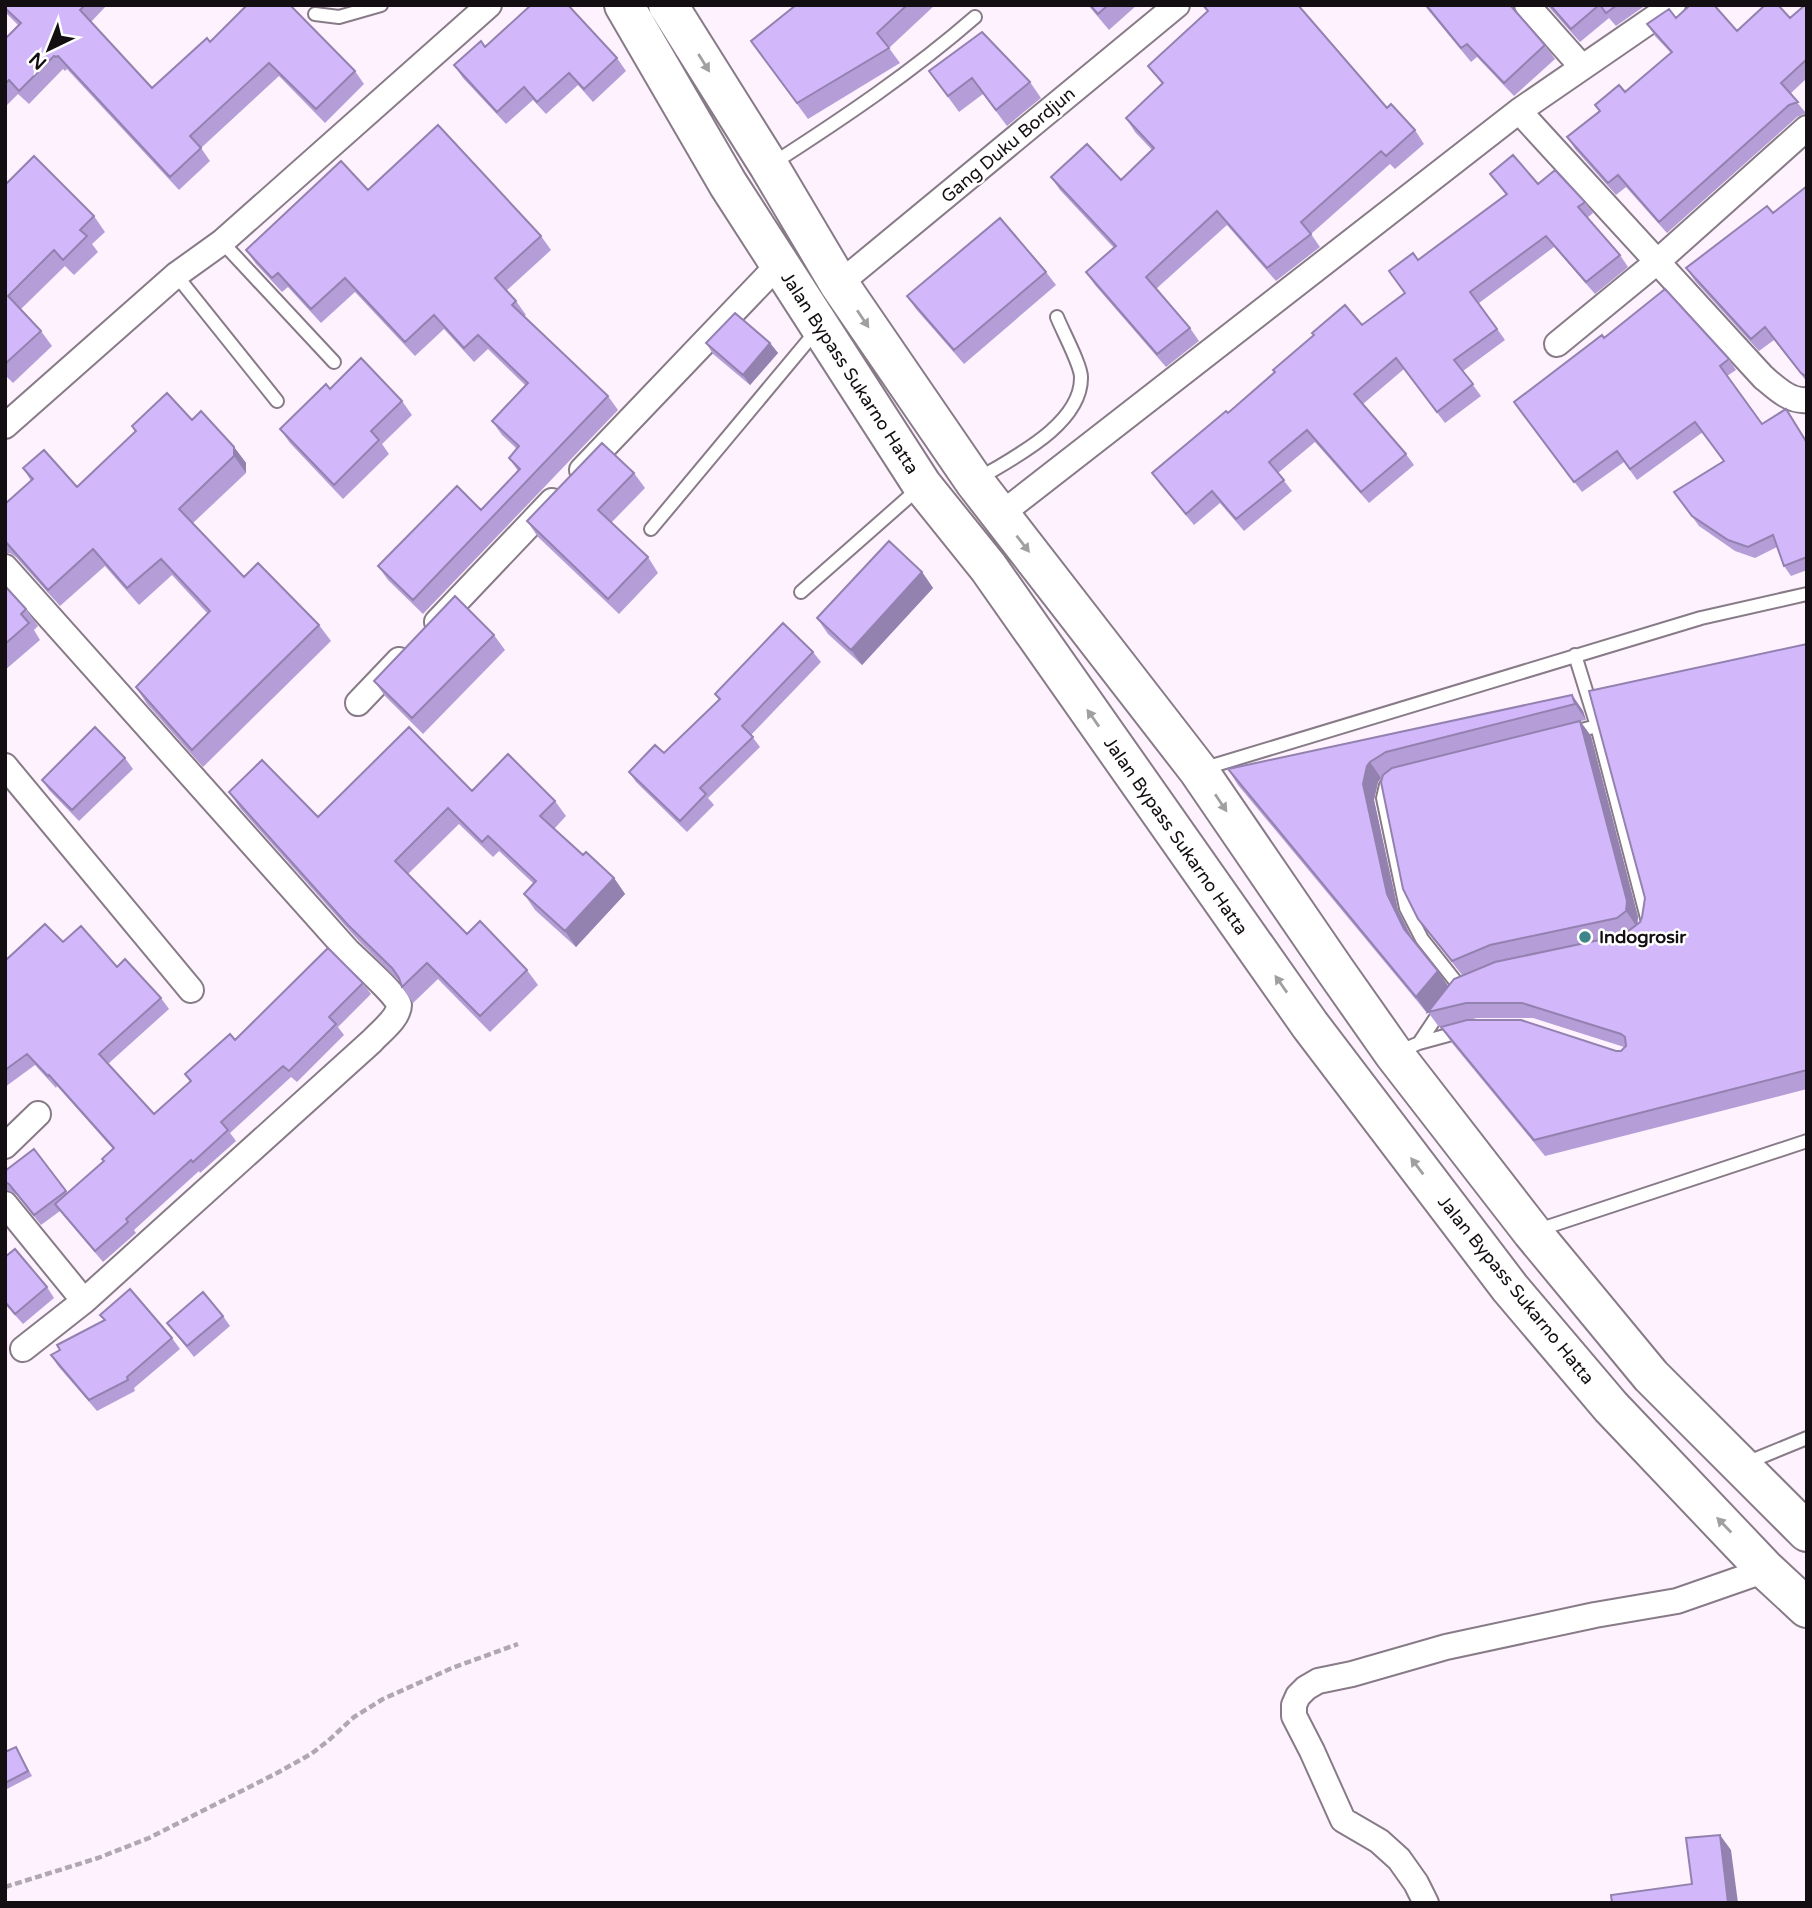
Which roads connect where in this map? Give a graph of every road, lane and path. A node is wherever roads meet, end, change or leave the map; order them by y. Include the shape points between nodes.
1 (382, 5) edge
2 (489, 5) edge
3 (624, 5) edge
4 (1177, 5) edge
5 (1527, 5) edge
6 (1673, 5) edge
7 (677, 9) edge
8 (315, 14) dead end
9 (975, 17) dead end
10 (1582, 67) junction
11 (1519, 111) junction
12 (1807, 128) edge
13 (769, 166) junction
14 (222, 242) junction
15 (1657, 262) junction
16 (780, 263) junction
17 (176, 275) junction
18 (839, 284) junction
19 (1057, 317) dead end
20 (820, 327) junction
21 (1557, 344) dead end
22 (334, 362) dead end
23 (1807, 400) edge
24 (277, 401) dead end
25 (5, 426) edge
26 (974, 481) junction
27 (922, 485) junction
28 (1000, 515) junction
29 (651, 529) dead end
30 (5, 567) edge
31 (801, 592) dead end
32 (1807, 594) edge
33 (1574, 655) junction
34 (358, 703) dead end
35 (1597, 726) junction
36 (1554, 736) edge
37 (5, 766) edge
38 (1198, 770) junction
39 (1399, 776) edge
40 (1153, 803) junction
41 (1242, 834) junction
42 (1197, 867) junction
43 (1645, 931) edge
44 (191, 990) dead end
45 (1477, 1027) edge
46 (1407, 1049) junction
47 (38, 1114) dead end
48 (1807, 1141) edge
49 (5, 1146) edge
50 (5, 1204) edge
51 (1532, 1232) junction
52 (84, 1301) junction
53 (23, 1349) dead end
54 (1807, 1438) edge
55 (1739, 1466) junction
56 (1807, 1532) edge
57 (1766, 1570) junction
58 (1807, 1608) edge
59 (518, 1644) dead end
60 (5, 1887) edge
61 (1426, 1903) edge

1 - 8 lane via 339,17
2 - 14 street
3 - 16 highway, Jalan Bypass Sukarno Hatta
4 - 18 street, Gang Duku Bordjun
5 - 10 street
6 - 10 street
7 -> 13 highway
9 - 13 lane via 912,69
10 - 11 street
11 - 15 street
11 - 28 street
12 - 15 street
13 - 18 highway
14 - 17 street
14 - 22 lane
15 - 21 street
15 - 23 street via 1763,377 1796,401
16 - 20 highway, Jalan Bypass Sukarno Hatta
16 - 34 street
17 - 24 lane
17 - 25 street
18 -> 26 highway
19 - 26 lane via 1082,374 1079,396 1065,417 1033,445
20 - 27 highway, Jalan Bypass Sukarno Hatta
20 - 29 lane
26 - 28 highway
27 - 31 lane
40 -> 27 highway, Jalan Bypass Sukarno Hatta via 988,567
28 -> 38 highway
30 - 52 street via 399,1007 372,1041
32 - 33 lane via 1701,618
33 - 35 lane
33 - 38 lane
35 - 36 lane
35 - 43 lane via 1647,916
37 - 44 street
38 - 40 highway
38 -> 41 highway
39 - 46 lane via 1386,785 1383,798 1406,908 1422,939 1465,984
40 - 42 highway, Jalan Bypass Sukarno Hatta
41 - 42 highway
41 - 46 highway via 1335,970
57 -> 42 highway, Jalan Bypass Sukarno Hatta via 1611,1406 1510,1287 1318,1036
45 - 46 lane
46 - 51 highway
47 - 49 street
48 - 51 lane
50 - 52 street
51 - 55 highway via 1651,1376
52 - 53 street
54 - 55 lane
55 - 56 highway
57 - 58 highway, Jalan Bypass Sukarno Hatta
57 - 61 street via 1677,1601 1446,1647 1306,1688 1294,1705 1294,1716 1343,1820 1399,1858
59 - 60 path via 383,1699 311,1754 149,1838

